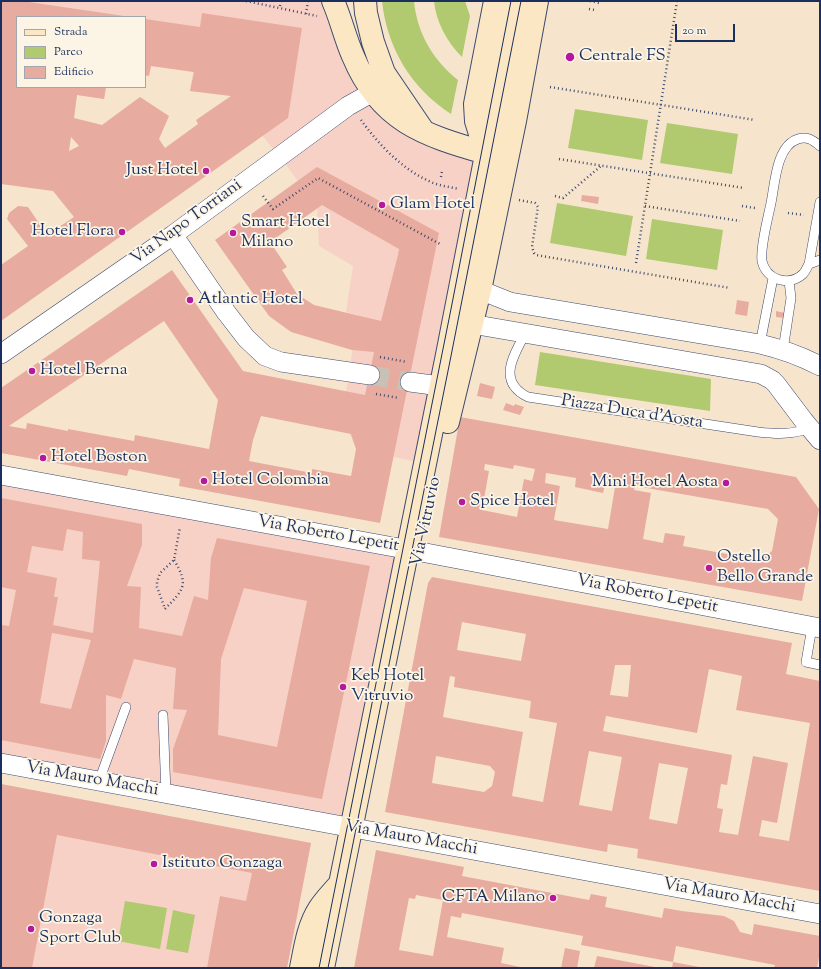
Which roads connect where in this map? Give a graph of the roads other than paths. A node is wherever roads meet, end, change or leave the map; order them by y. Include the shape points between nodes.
1 (333, 1) edge
2 (365, 1) edge
3 (495, 1) edge
4 (516, 1) edge
5 (537, 1) edge
6 (373, 92) junction
7 (424, 132) junction
8 (511, 140) junction
9 (820, 146) edge
10 (486, 153) junction
11 (820, 202) edge
12 (173, 234) junction
13 (820, 260) edge
14 (809, 264) junction
15 (773, 278) junction
16 (790, 281) junction
17 (480, 290) junction
18 (455, 309) junction
19 (473, 324) junction
20 (525, 334) junction
21 (760, 344) junction
22 (783, 350) junction
23 (1, 354) edge
24 (820, 366) edge
25 (371, 384) tunnel mouth
26 (448, 387) junction
27 (408, 391) tunnel mouth
28 (815, 434) edge
29 (1, 475) edge
30 (414, 551) junction
31 (816, 628) edge
32 (820, 665) edge
33 (126, 707) dead end
34 (163, 715) dead end
35 (1, 763) edge
36 (99, 781) junction
37 (166, 794) junction
38 (351, 828) junction
39 (340, 883) junction
40 (820, 914) edge
41 (302, 968) edge
42 (323, 968) edge

1 - 6 street via 352,55
2 - 7 street via 371,35 384,73
3 - 10 street via 475,104 476,121
4 - 10 street
5 - 8 street
6 - 7 street via 395,115
6 - 12 street, Via Napo Torriani via 348,106
7 - 10 street via 452,144
8 - 10 street
8 - 17 street
9 - 15 lane via 808,138 801,138 789,143 782,154 769,210 762,257 765,268
10 - 18 street
11 - 14 lane
12 - 23 street, Via Napo Torriani
12 - 25 street via 234,323 260,352 281,362
13 - 14 lane
14 - 16 lane via 802,275
15 - 16 lane
15 - 21 lane
16 - 22 lane via 792,298
17 - 19 street
17 - 21 street via 510,302
18 - 19 street, Piazza Duca d'Aosta
18 - 26 street
19 - 20 street, Piazza Duca d'Aosta
19 - 26 street
20 - 28 street, Piazza Duca d'Aosta via 761,374 776,384
20 - 28 lane, Piazza Duca d'Aosta via 512,360 509,375 516,390 528,397 758,432
21 - 22 street
22 - 24 street
26 - 27 street
26 - 30 street, Via Vitruvio
29 - 30 street, Via Roberto Lepetit
30 - 31 street, Via Roberto Lepetit
30 - 38 street, Via Vitruvio via 415,580 408,603 386,652
31 - 32 lane via 806,662
33 - 36 lane
34 - 37 lane
35 - 36 street, Via Mauro Macchi
36 - 37 street, Via Mauro Macchi
37 - 38 street, Via Mauro Macchi
38 - 39 street, Via Vitruvio
38 - 40 street, Via Mauro Macchi
39 - 41 street, Via Vitruvio via 313,920
39 - 42 street, Via Vitruvio

